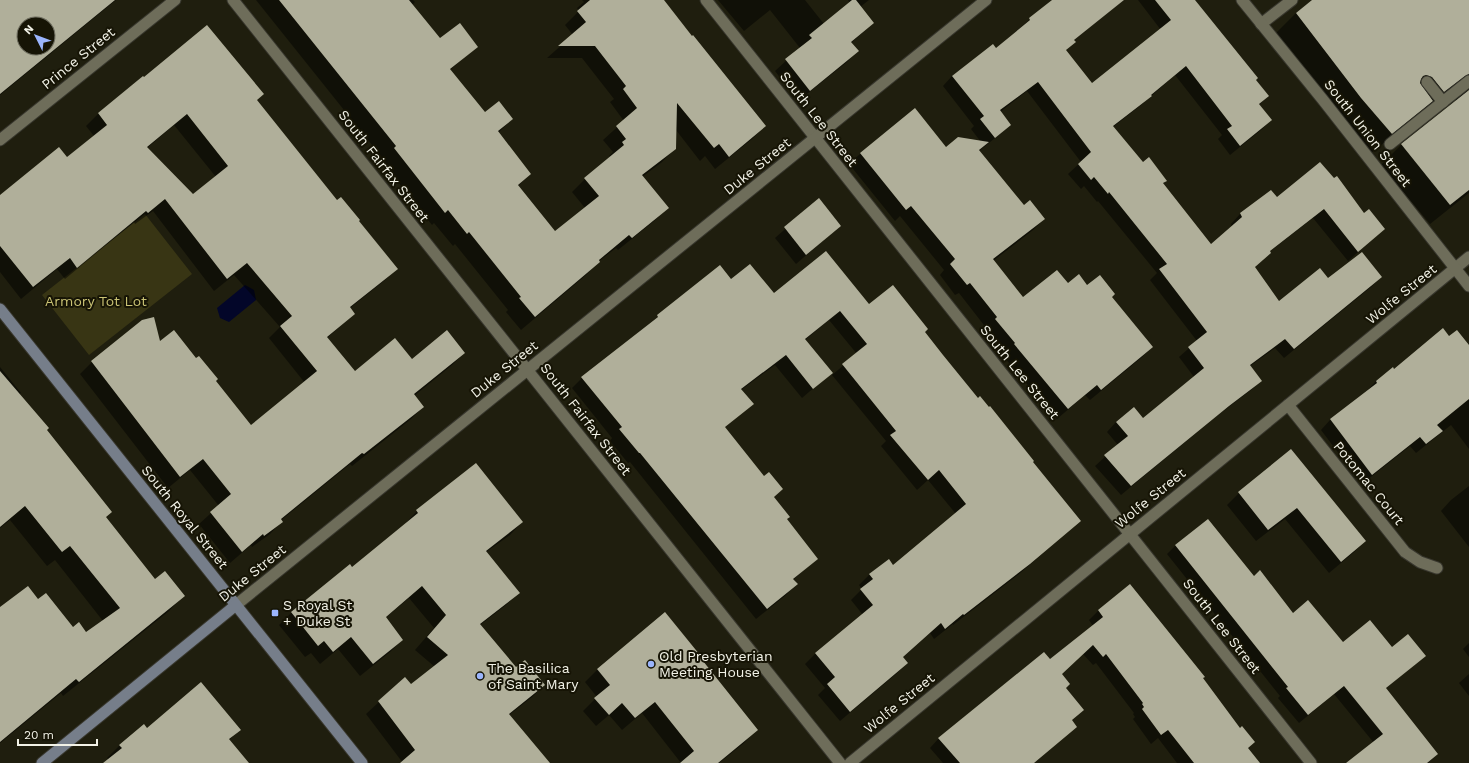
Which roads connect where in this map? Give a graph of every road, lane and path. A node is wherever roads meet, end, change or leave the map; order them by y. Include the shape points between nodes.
1 (175, 0) edge
2 (233, 0) edge
3 (706, 0) edge
4 (986, 0) edge
5 (1242, 0) edge
6 (1292, 0) edge
7 (1261, 24) junction
8 (1469, 80) edge
9 (1427, 82) dead end
10 (1443, 102) junction
11 (815, 139) junction
12 (0, 140) edge
13 (1390, 144) dead end
14 (1469, 257) edge
15 (1455, 269) junction
16 (1469, 286) edge
17 (0, 309) edge
18 (527, 370) junction
19 (1288, 405) junction
20 (1130, 533) junction
21 (1437, 568) dead end
22 (236, 606) junction
23 (42, 763) edge
24 (362, 763) edge
25 (840, 763) edge
26 (850, 763) edge
27 (1310, 763) edge

1 - 12 street, Prince Street
2 - 18 street, South Fairfax Street
3 - 11 street, South Lee Street
4 - 11 street, Duke Street
5 - 7 street, South Union Street
6 - 7 street
7 - 15 street, South Union Street
8 - 10 street
9 - 10 street
10 - 13 street
11 - 18 street, Duke Street
11 - 20 street, South Lee Street
14 - 15 street, Wolfe Street
15 - 16 street, South Union Street
15 - 19 street, Wolfe Street
17 - 22 main road, South Royal Street
18 - 22 street, Duke Street
18 - 25 street, South Fairfax Street
19 - 20 street, Wolfe Street
19 - 21 street, Potomac Court via 1405,552 1420,562
20 - 26 street, Wolfe Street
20 - 27 street, South Lee Street
22 - 23 main road, Duke Street
22 - 24 main road, South Royal Street

